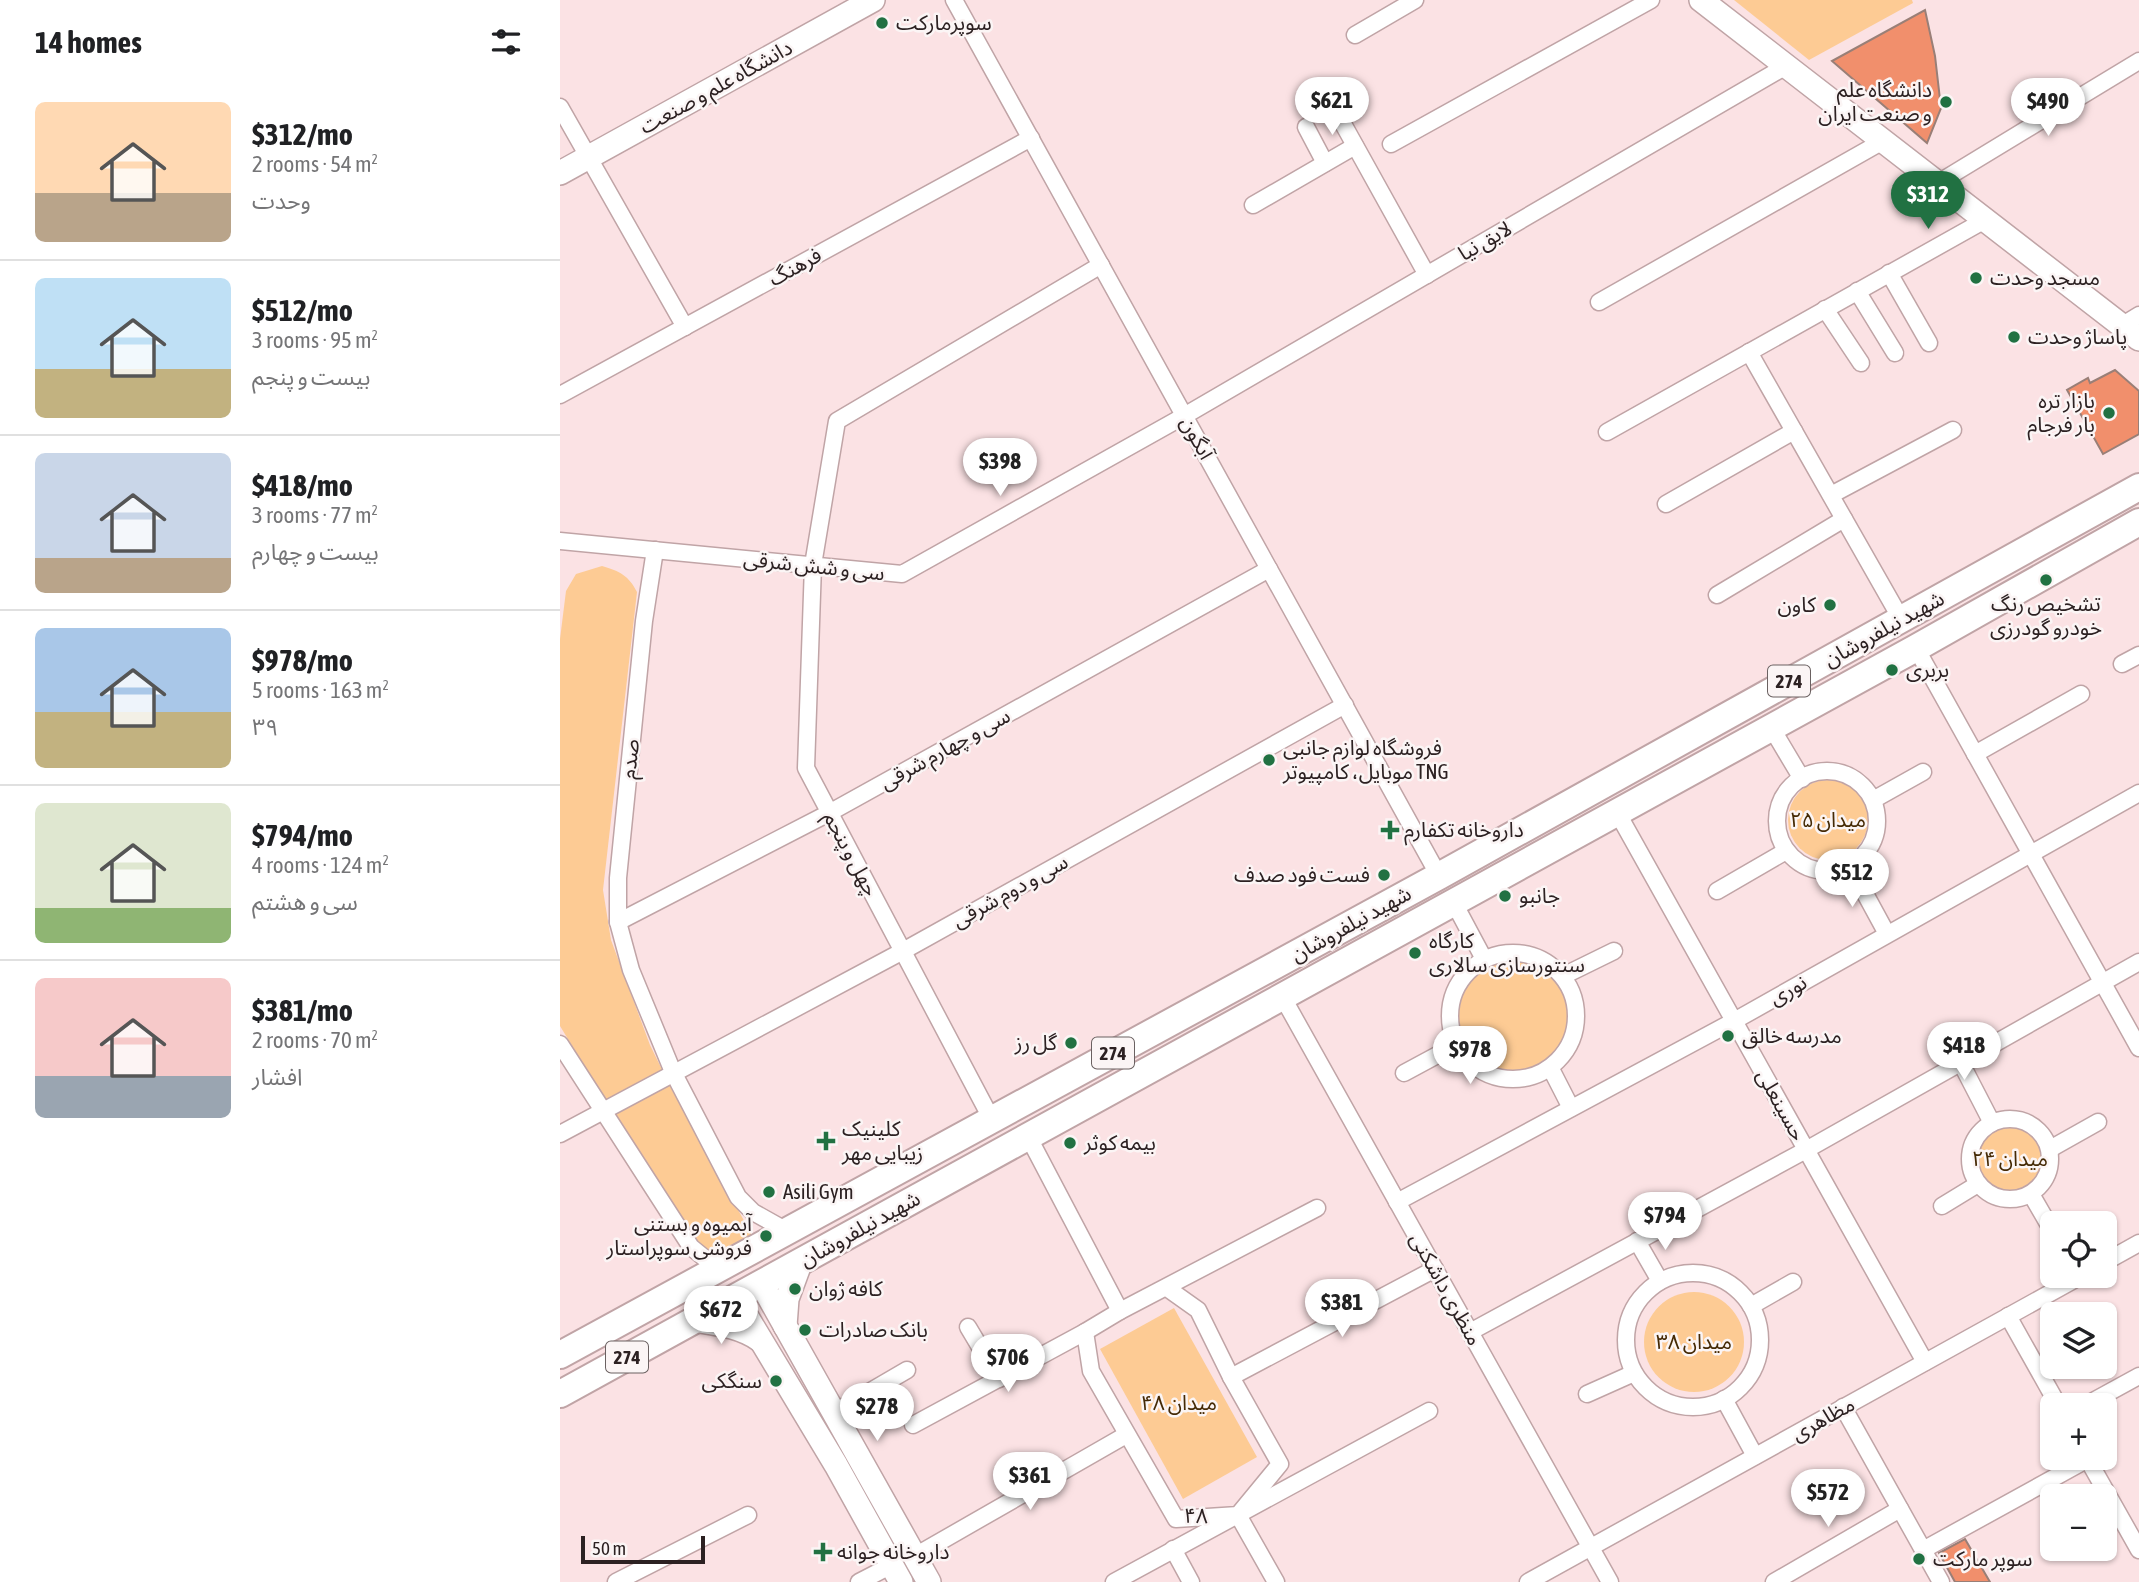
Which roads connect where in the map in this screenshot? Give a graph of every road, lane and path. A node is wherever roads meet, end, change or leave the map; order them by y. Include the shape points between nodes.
1 (873, 0) edge
2 (954, 0) edge
3 (1415, 0) edge
4 (1651, 0) edge
5 (1701, 0) edge
6 (1355, 35) dead end
7 (2139, 61) edge
8 (1786, 66) junction
9 (560, 107) edge
10 (1337, 113) dead end
11 (1306, 128) dead end
12 (1031, 138) junction
13 (1883, 141) junction
14 (1391, 144) dead end
15 (1355, 146) junction
16 (588, 158) junction
17 (1325, 163) junction
18 (560, 173) edge
19 (1938, 183) junction
20 (1253, 205) dead end
21 (1985, 220) junction
22 (1101, 265) junction
23 (1889, 274) junction
24 (1427, 275) junction
25 (1857, 291) junction
26 (1599, 302) dead end
27 (1825, 310) junction
28 (685, 327) junction
29 (2133, 327) edge
30 (1929, 343) dead end
31 (1749, 352) junction
32 (1895, 353) dead end
33 (1861, 363) dead end
34 (560, 395) edge
35 (1184, 416) junction
36 (1953, 430) dead end
37 (1794, 431) junction
38 (1607, 432) dead end
39 (2139, 488) edge
40 (1831, 495) junction
41 (1666, 504) dead end
42 (1844, 519) junction
43 (2139, 522) edge
44 (560, 541) edge
45 (655, 550) junction
46 (813, 565) junction
47 (1269, 569) junction
48 (1717, 595) dead end
49 (1901, 619) junction
50 (1916, 648) junction
51 (2139, 654) edge
52 (2122, 664) dead end
53 (2081, 694) dead end
54 (1345, 705) junction
55 (1771, 727) junction
56 (1975, 754) junction
57 (1923, 772) dead end
58 (1802, 779) junction
59 (2139, 793) edge
60 (1873, 800) junction
61 (1617, 812) junction
62 (830, 813) junction
63 (1786, 851) junction
64 (2031, 854) junction
65 (1850, 866) junction
66 (1439, 876) junction
67 (1717, 891) dead end
68 (1453, 901) junction
69 (618, 922) junction
70 (1887, 934) junction
71 (903, 951) junction
72 (1614, 951) dead end
73 (1484, 960) junction
74 (2139, 962) edge
75 (1563, 976) junction
76 (2102, 982) junction
77 (1282, 996) junction
78 (1734, 1021) junction
79 (560, 1044) edge
80 (1456, 1045) junction
81 (2139, 1048) edge
82 (1961, 1063) junction
83 (1551, 1069) junction
84 (673, 1072) junction
85 (1404, 1073) dead end
86 (1571, 1108) junction
87 (601, 1111) junction
88 (992, 1119) junction
89 (2098, 1122) dead end
90 (1992, 1123) junction
91 (560, 1134) edge
92 (1028, 1136) junction
93 (2050, 1149) junction
94 (1806, 1150) junction
95 (1978, 1184) junction
96 (2031, 1194) junction
97 (1397, 1202) junction
98 (1942, 1206) dead end
99 (1317, 1208) dead end
100 (2041, 1211) edge
101 (787, 1231) junction
102 (1637, 1241) junction
103 (2139, 1244) edge
104 (693, 1250) junction
105 (745, 1254) junction
106 (2117, 1256) edge
107 (801, 1261) junction
108 (718, 1269) junction
109 (1435, 1269) junction
110 (1660, 1281) junction
111 (1793, 1282) dead end
112 (761, 1283) junction
113 (685, 1286) junction
114 (1167, 1287) junction
115 (2058, 1288) edge
116 (735, 1297) junction
117 (1751, 1306) junction
118 (1120, 1311) junction
119 (2008, 1316) junction
120 (694, 1320) junction
121 (785, 1326) junction
122 (968, 1327) dead end
123 (1085, 1332) junction
124 (1470, 1332) junction
125 (761, 1341) junction
126 (560, 1355) edge
127 (1925, 1362) junction
128 (907, 1370) dead end
129 (1634, 1373) junction
130 (1231, 1377) junction
131 (2139, 1377) edge
132 (999, 1379) junction
133 (2051, 1393) edge
134 (2109, 1393) edge
135 (560, 1394) edge
136 (1587, 1394) dead end
137 (1724, 1399) junction
138 (1843, 1407) junction
139 (1429, 1411) dead end
140 (835, 1412) junction
141 (913, 1425) dead end
142 (1126, 1435) junction
143 (1755, 1456) junction
144 (2066, 1470) edge
145 (2095, 1470) edge
146 (1900, 1509) junction
147 (748, 1514) dead end
148 (1238, 1515) junction
149 (2134, 1529) edge
150 (1590, 1547) junction
151 (1173, 1549) junction
152 (1923, 1550) junction
153 (2139, 1550) edge
154 (915, 1556) junction
155 (896, 1573) edge
156 (1144, 1575) edge
157 (616, 1582) edge
158 (859, 1582) edge
159 (929, 1582) edge
160 (1114, 1582) edge
161 (1191, 1582) edge
162 (1276, 1582) edge
163 (1528, 1582) edge
164 (1610, 1582) edge
165 (1774, 1582) edge
166 (1941, 1582) edge

1 - 16 main road, دانشگاه علم و صنعت
2 - 12 street, آبگون
3 - 6 street
4 - 14 street
5 - 8 main road
7 - 19 street
8 - 13 main road
8 - 24 street, لایق نیا
9 - 16 street
10 - 15 street
11 - 17 street
12 - 22 street, آبگون
12 - 28 street, فرهنگ
13 - 19 main road
13 - 26 street
15 - 17 street
15 - 24 street
16 - 18 main road, دانشگاه علم و صنعت
16 - 28 street
17 - 20 street
19 - 21 main road
21 - 23 street
21 - 29 main road
22 - 35 street, آبگون
22 - 46 street, چهل و پنجم via 837,421
23 - 25 street
23 - 30 street
24 - 35 street, لایق نیا
25 - 27 street
25 - 32 street
27 - 31 street
27 - 33 street
28 - 34 street, فرهنگ
31 - 37 street
31 - 38 street
35 - 46 street, سی و شش شرقی via 902,575
35 - 47 street, آبگون
36 - 40 street
37 - 40 street
37 - 41 street
39 - 49 main road, شهید نیلفروشان / 274
40 - 42 street
42 - 48 street
42 - 49 street
43 - 50 main road, 274
44 - 45 street
45 - 46 street, سی و شش شرقی
45 - 69 street, صدم via 618,878
46 - 62 street, چهل و پنجم via 806,768
47 - 54 street, آبگون
47 - 62 street, سی و چهارم شرقی
49 - 50 main road
49 - 66 main road, شهید نیلفروشان / 274
50 - 55 main road, 274
50 - 56 street
51 - 52 street
53 - 56 street
54 - 66 street, آبگون
54 - 71 street, سی و دوم شرقی
55 - 58 street
55 - 61 main road, 274
56 - 64 street
57 - 60 street
58 - 60 street via 1835,772 1851,777
58 - 63 street via 1783,798 1778,812
59 - 64 street, نوری
60 - 65 street via 1877,830 1872,845
61 - 68 main road, 274
61 - 78 street, حسینعلی
62 - 69 street, سی و چهارم شرقی
62 - 71 street, چهل و پنجم
63 - 65 street via 1817,870
63 - 67 street
64 - 70 street, نوری
64 - 76 street
65 - 70 street
66 - 68 main road
66 - 88 main road, شهید نیلفروشان / 274
68 - 73 street
68 - 77 main road, شهید نیلفروشان / 274
69 - 84 street, صدم via 631,970
70 - 78 street, نوری
71 - 84 street, سی و دوم شرقی
71 - 88 street, چهل و پنجم
72 - 75 street
73 - 75 street via 1505,953 1527,954 1547,962
73 - 80 street via 1468,971 1450,1006
74 - 76 street
75 - 83 street via 1573,993 1575,1032
76 - 81 street
76 - 82 street
77 - 92 main road, شهید نیلفروشان / 274
77 - 97 street, منظری داشکنی
78 - 86 street, نوری
78 - 94 street, حسینعلی
79 - 87 street
80 - 83 street via 1483,1072 1501,1078 1520,1079
80 - 85 street
82 - 90 street
82 - 94 street
83 - 86 street
84 - 87 street
84 - 101 street via 738,1197 753,1212
86 - 97 street, نوری
87 - 91 street
87 - 104 street
88 - 101 main road, شهید نیلفروشان / 274
89 - 93 street
90 - 93 street via 2003,1119 2027,1122 2037,1128
90 - 95 street via 1982,1130 1971,1150
92 - 107 main road, شهید نیلفروشان / 274
92 - 118 street
93 - 96 street via 2048,1175
94 - 102 street
94 - 127 street, حسینعلی
95 - 96 street via 2008,1200
95 - 98 street
96 - 100 street
97 - 109 street, منظری داشکنی
99 - 114 street
101 - 105 main road, شهید نیلفروشان / 274
102 - 110 street
102 - 124 street
103 - 106 street
104 - 108 street
104 - 113 street via 694,1273
105 - 108 main road, شهید نیلفروشان / 274
105 - 112 main road
107 - 112 main road, شهید نیلفروشان / 274
107 - 121 main road via 787,1299
108 - 113 main road, شهید نیلفروشان / 274
108 - 116 main road
109 - 124 street, منظری داشکنی
109 - 130 street
110 - 117 street via 1679,1274 1720,1278 1738,1289
110 - 129 street via 1643,1294 1626,1332
111 - 117 street
112 - 116 main road, شهید نیلفروشان / 274
112 - 121 main road
113 - 126 main road, شهید نیلفروشان / 274
114 - 118 street
114 - 130 street, ۴۸ via 1198,1310
115 - 119 street, مظاهری
116 - 120 main road, شهید نیلفروشان / 274
116 - 125 main road
117 - 137 street via 1759,1326 1753,1368
118 - 123 street
119 - 127 street, مظاهری
119 - 133 street
120 - 125 main road via 730,1325
120 - 135 main road, شهید نیلفروشان / 274
121 - 140 main road
122 - 132 street
123 - 132 street
123 - 142 street, ۴۸ via 1091,1371
124 - 150 street, منظری داشکنی
125 - 155 main road
127 - 138 street, مظاهری
128 - 140 street
129 - 136 street
129 - 137 street via 1664,1401 1705,1406
130 - 148 street, ۴۸ via 1280,1464
131 - 134 street
132 - 141 street
137 - 143 street
138 - 143 street, مظاهری
138 - 146 street
139 - 148 street
140 - 154 main road
142 - 148 street, ۴۸ via 1176,1519
142 - 154 street
143 - 150 street, مظاهری
144 - 152 street
145 - 149 street
146 - 152 street
146 - 165 street
147 - 157 street
148 - 151 street
148 - 162 street
149 - 153 street
150 - 163 street, مظاهری
150 - 164 street, منظری داشکنی
151 - 156 street
151 - 161 street
152 - 166 street
154 - 159 main road
155 - 158 street
156 - 160 street

